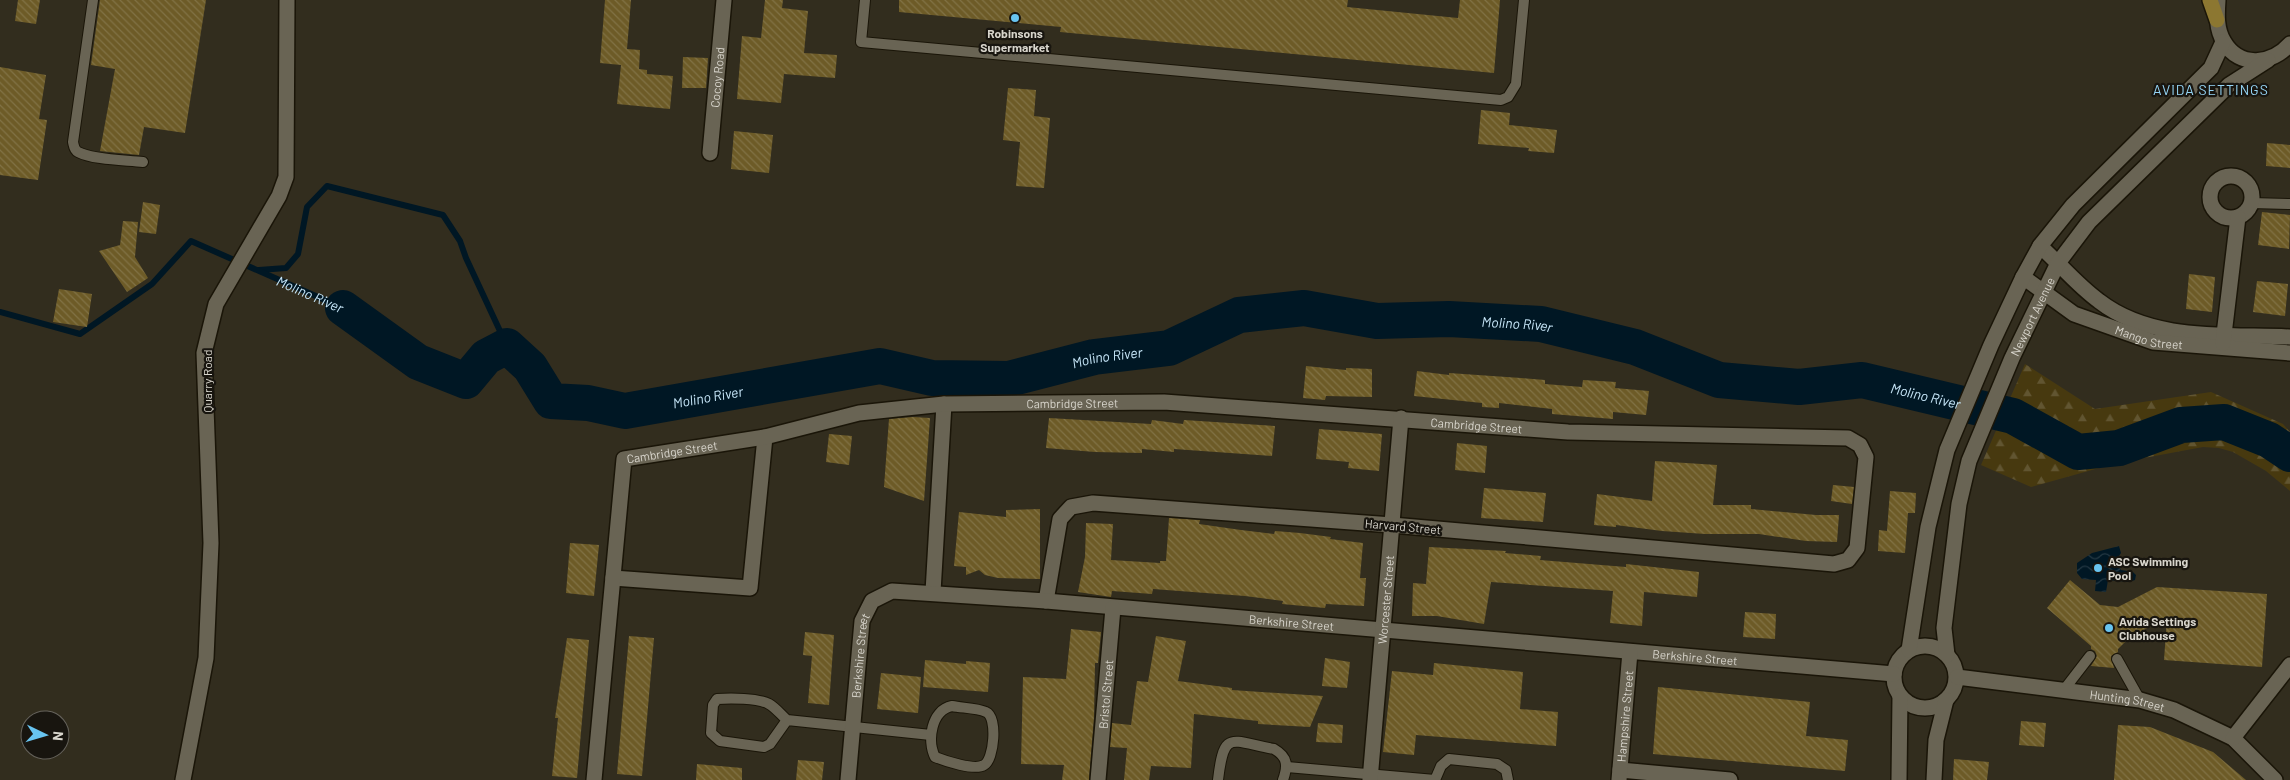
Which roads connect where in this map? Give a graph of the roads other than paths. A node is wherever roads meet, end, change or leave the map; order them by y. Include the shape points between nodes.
1 (93, 0) edge
2 (287, 0) edge
3 (724, 0) edge
4 (866, 0) edge
5 (1524, 0) edge
6 (2210, 0) edge
7 (2218, 0) edge
8 (2217, 20) junction
9 (2223, 42) junction
10 (2287, 51) edge
11 (2268, 60) junction
12 (710, 153) dead end
13 (143, 162) dead end
14 (2252, 203) junction
15 (2290, 204) edge
16 (2238, 218) junction
17 (2040, 246) junction
18 (2058, 263) junction
19 (2023, 277) junction
20 (2044, 291) junction
21 (2290, 337) edge
22 (2223, 342) junction
23 (2290, 353) edge
24 (944, 404) junction
25 (1401, 418) junction
26 (765, 437) junction
27 (1392, 525) junction
28 (1834, 564) joint
29 (613, 578) junction
30 (933, 592) junction
31 (1046, 601) junction
32 (1113, 608) junction
33 (1383, 631) junction
34 (1910, 650) junction
35 (1630, 652) junction
36 (1948, 655) junction
37 (2090, 656) dead end
38 (2117, 659) dead end
39 (2290, 665) edge
40 (1894, 674) junction
41 (1956, 677) junction
42 (2063, 691) junction
43 (1900, 696) junction
44 (1946, 700) junction
45 (2140, 700) junction
46 (787, 720) junction
47 (852, 727) junction
48 (931, 735) junction
49 (2233, 738) junction
50 (1287, 767) junction
51 (1620, 775) edge
52 (1370, 777) edge
53 (184, 780) edge
54 (594, 780) edge
55 (848, 780) edge
56 (1098, 780) edge
57 (1218, 780) edge
58 (1283, 780) edge
59 (1435, 780) edge
60 (1508, 780) edge
61 (1730, 780) edge
62 (1899, 780) edge
63 (1934, 780) edge
64 (2275, 780) edge

1 - 13 lane via 74,148 90,155
2 - 53 street, Quarry Road via 286,178 279,196 216,304 204,353 211,544 206,658
3 - 12 street, Cocoy Road
4 - 5 lane via 861,42 1500,100 1508,97 1516,84
6 - 8 main road
7 - 8 street
8 - 9 street
9 - 11 street via 2235,55 2250,61
9 - 17 street, Newport Avenue via 2212,68 2074,205
10 - 11 street, Newport Avenue
11 - 18 street, Newport Avenue via 2229,85 2089,222
14 - 15 lane
14 - 16 street
14 - 16 street via 2251,189 2242,179 2228,176 2216,182 2210,195 2213,208 2224,217
16 - 22 street
17 - 18 street, Mango Street
17 - 19 street, Newport Avenue
18 - 20 street, Newport Avenue
18 - 22 street, Mango Street via 2099,302 2130,321
19 - 20 street, Mango Street
19 - 34 street, Newport Avenue via 1947,450 1928,527
20 - 22 street, Mango Street via 2074,314 2127,335 2153,342
20 - 36 street, Newport Avenue via 2012,358 1970,461 1959,504 1944,628
21 - 22 street, Mango Street
22 - 23 street, Mango Street
24 - 25 street, Cambridge Street via 1164,402
24 - 26 street, Cambridge Street via 859,413
24 - 30 street
25 - 27 street, Worcester Street
25 - 28 street, Cambridge Street via 1568,432 1848,438 1860,444 1866,457 1858,539 1857,548 1848,560
26 - 29 street, Cambridge Street via 624,459
26 - 29 street via 750,588
27 - 28 street, Harvard Street
27 - 31 street, Harvard Street via 1093,503 1071,507 1060,519
27 - 33 street, Worcester Street
29 - 54 street, Cambridge Street
30 - 31 street, Berkshire Street
30 - 47 street, Berkshire Street via 892,591 872,601 862,621
31 - 32 street, Berkshire Street
32 - 33 street, Berkshire Street
32 - 56 street, Bristol Street
33 - 35 street, Berkshire Street
33 - 52 street, Worcester Street
34 - 36 street via 1930,646
34 - 40 street via 1902,656
35 - 40 street, Berkshire Street
35 - 51 street, Hampshire Street
36 - 41 street
37 - 42 lane
38 - 45 lane
39 - 49 street
40 - 43 street
41 - 42 street, Hunting Street
41 - 44 street via 1952,694
42 - 45 street, Hunting Street
43 - 44 street via 1922,708 1938,706
43 - 62 street
44 - 63 street via 1936,740
45 - 49 street, Hunting Street via 2174,710
46 - 46 lane via 764,702 717,699 713,705 711,733 720,742 764,747 770,744
46 - 47 lane
47 - 48 lane
47 - 55 street, Berkshire Street
48 - 48 lane via 930,748 935,757 984,766 990,759 994,723 986,712 952,706 938,714
49 - 64 street, Hunting Street
50 - 52 lane
50 - 57 lane via 1284,757 1274,749 1232,741 1221,753
50 - 58 lane
51 - 61 street
52 - 59 lane
59 - 60 lane via 1441,766 1449,759 1497,764 1506,770

